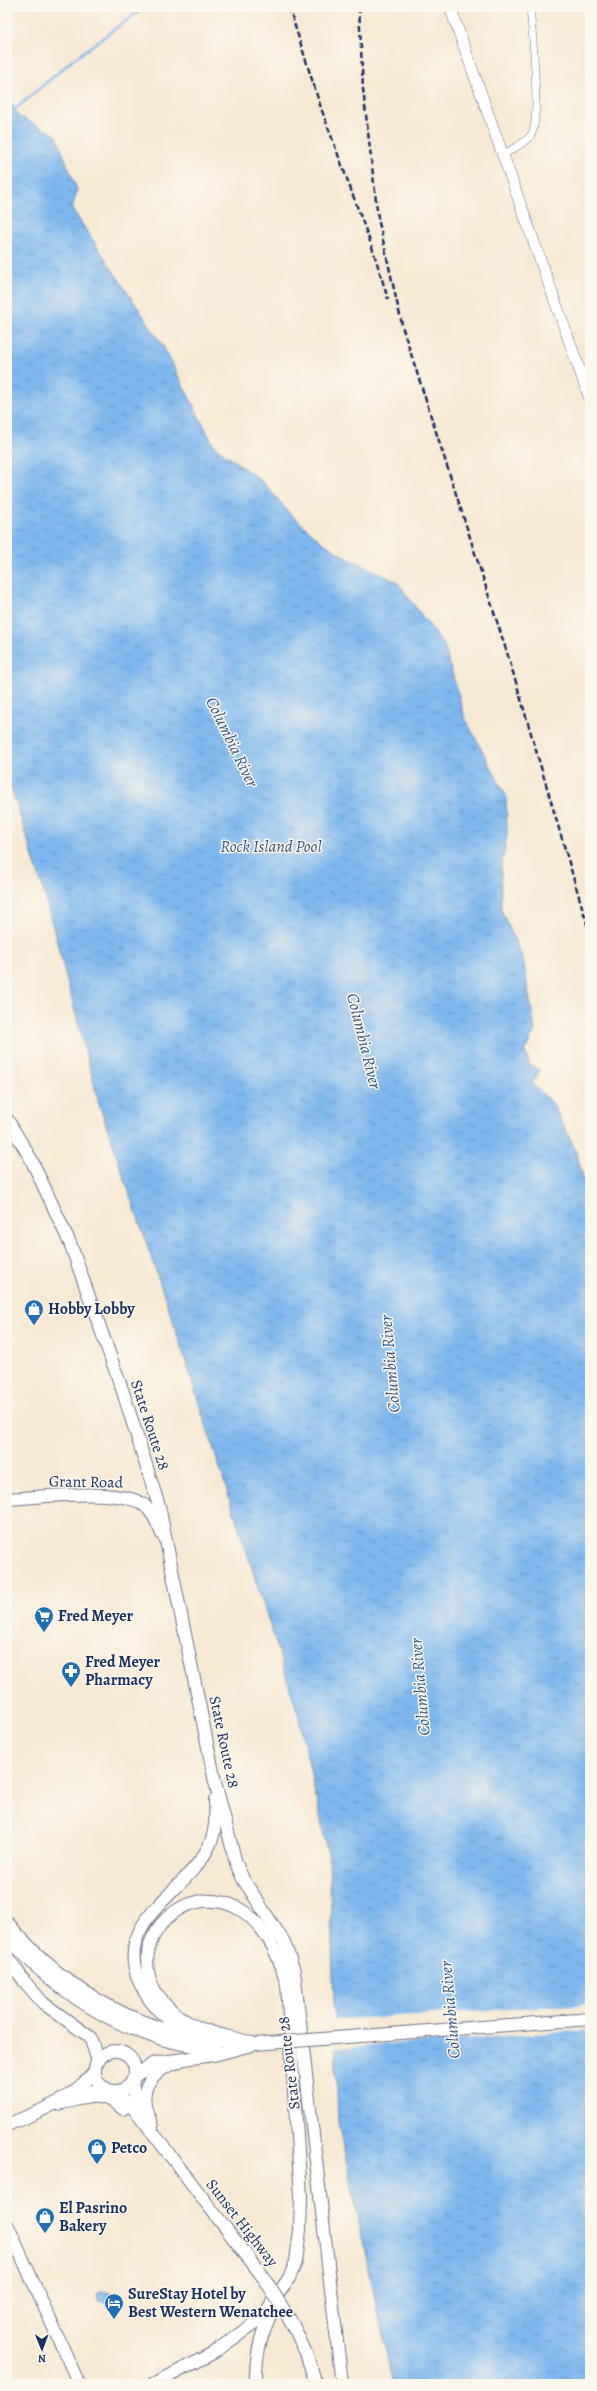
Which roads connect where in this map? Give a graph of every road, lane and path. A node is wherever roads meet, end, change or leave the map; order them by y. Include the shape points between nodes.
1 (450, 7) edge
2 (540, 7) edge
3 (530, 8) edge
4 (504, 154) junction
5 (590, 399) edge
6 (7, 1119) edge
7 (7, 1499) edge
8 (166, 1542) junction
9 (215, 1782) junction
10 (7, 1922) edge
11 (7, 1936) edge
12 (7, 1956) edge
13 (590, 2019) edge
14 (255, 2044) junction
15 (190, 2058) junction
16 (96, 2066) junction
17 (134, 2078) junction
18 (110, 2090) junction
19 (62, 2101) junction
20 (137, 2112) junction
21 (7, 2125) edge
22 (152, 2132) junction
23 (7, 2224) edge
24 (280, 2292) junction
25 (79, 2384) edge
26 (154, 2384) edge
27 (256, 2384) edge
28 (316, 2384) edge
29 (342, 2384) edge

1 - 4 main road
2 - 3 street
3 - 4 street via 536,115 532,134
4 - 5 main road
6 - 8 main road, State Route 28 via 31,1159 70,1243 123,1392 159,1506
7 - 8 main road, Grant Road via 126,1497 142,1504 150,1511
8 - 9 main road, State Route 28
9 - 14 main road via 216,1819 210,1844 200,1861 143,1924 136,1944 135,1967 145,1992 159,2011 172,2022 193,2031
9 - 29 main road, State Route 28 via 236,1863 243,1880 284,1942 294,1971
10 - 14 main road via 59,1974 111,2009 143,2023 179,2034
11 - 14 main road via 53,1981 92,2008 122,2024 165,2040 192,2046 228,2048
12 - 16 main road via 43,2003 90,2038
13 - 14 main road, bridge
14 - 15 main road via 214,2055
14 - 24 main road via 192,2025 169,2008 158,1993 149,1966 151,1942 163,1920 182,1906 199,1901 217,1900 233,1906 252,1918 270,1940 282,1964 287,1985 301,2196 296,2262
15 - 17 main road via 154,2062
15 - 22 main road via 167,2066 152,2076 147,2085 144,2098
16 - 17 main road via 108,2052 123,2052 133,2062
16 - 18 main road via 98,2081
16 - 19 main road via 87,2081
17 - 18 main road via 128,2087
17 - 20 main road, Sunset Highway
18 - 19 main road via 95,2089
18 - 20 main road, Sunset Highway
19 - 21 main road
19 - 22 main road via 102,2096 119,2104
20 - 22 main road, Sunset Highway
22 - 28 main road, Sunset Highway, bridge via 266,2281 292,2323
23 - 25 main road
24 - 26 main road via 262,2318 253,2325 213,2353
24 - 27 main road via 264,2327 255,2363

